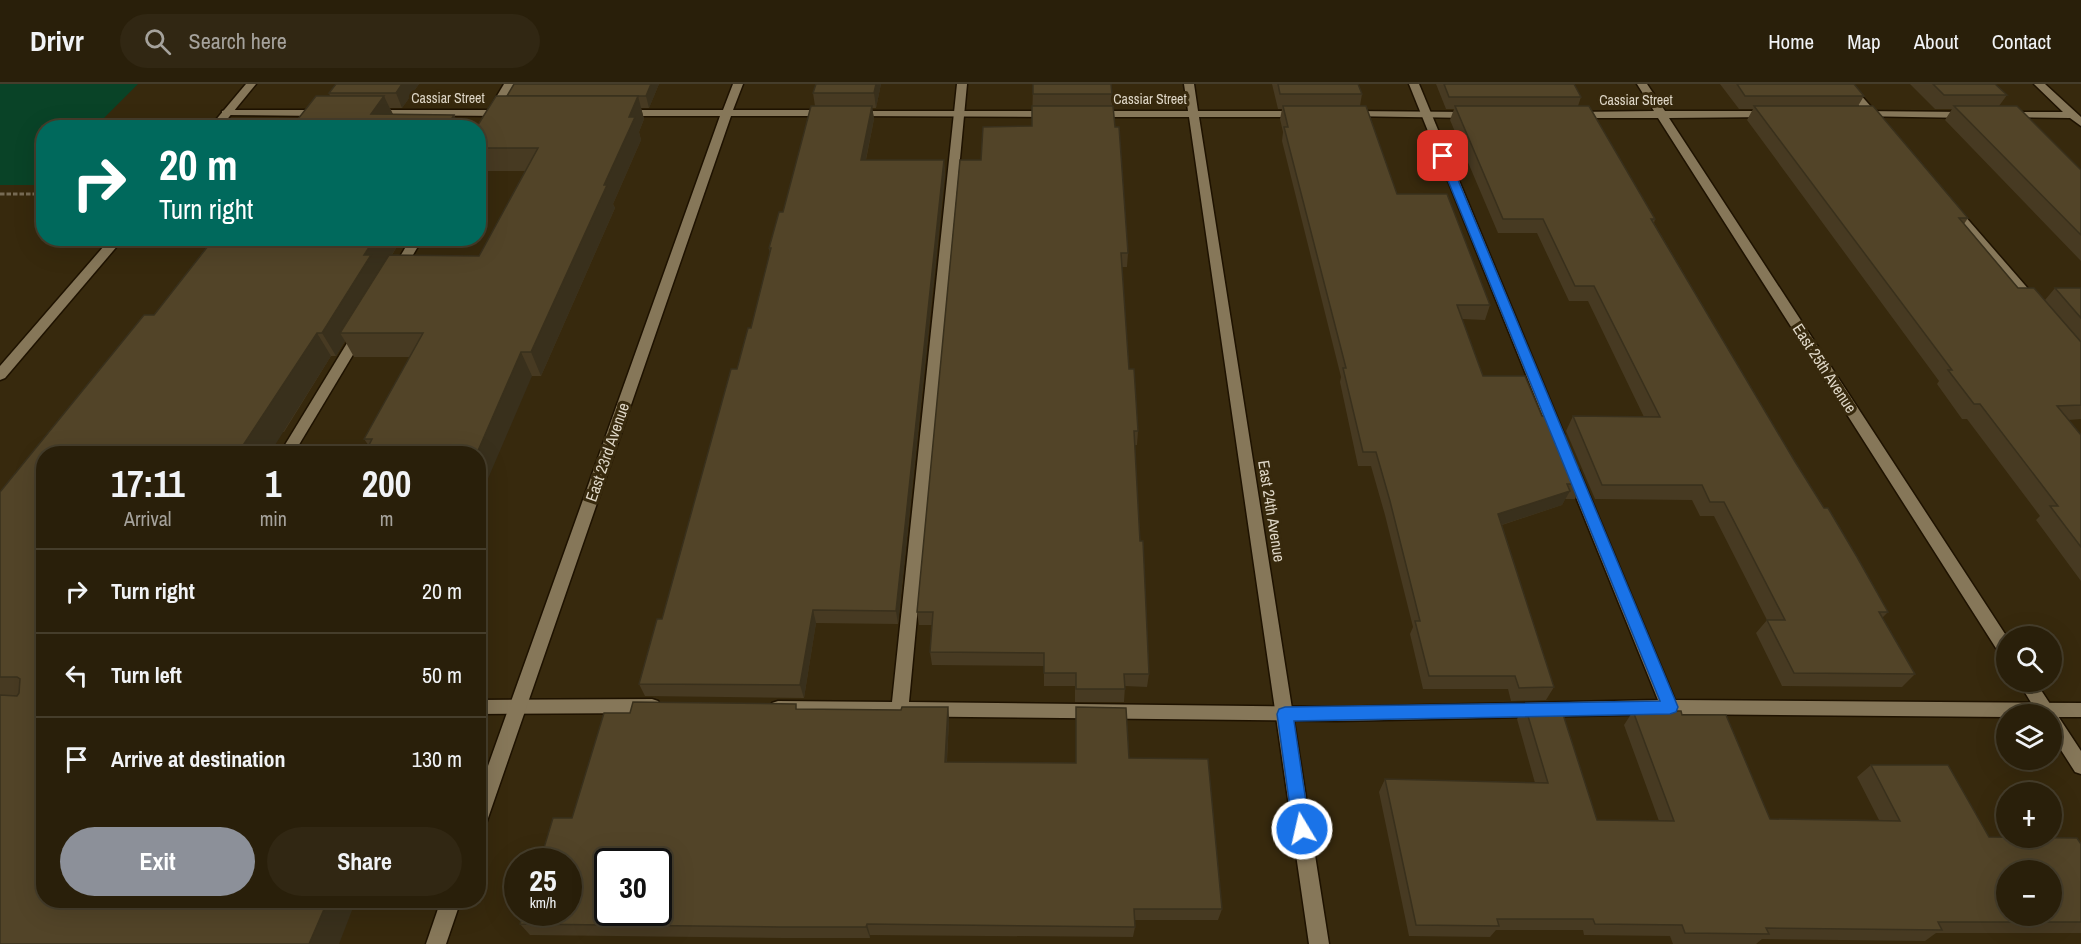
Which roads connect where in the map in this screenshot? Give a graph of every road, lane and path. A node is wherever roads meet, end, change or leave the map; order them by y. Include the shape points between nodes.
1 (251, 84) edge
2 (509, 84) edge
3 (738, 84) edge
4 (962, 84) edge
5 (1189, 84) edge
6 (1414, 84) edge
7 (1642, 84) edge
8 (1845, 84) edge
9 (2038, 84) edge
10 (226, 113) junction
11 (333, 113) edge
12 (356, 113) edge
13 (494, 113) junction
14 (517, 113) edge
15 (610, 113) edge
16 (727, 114) junction
17 (961, 114) junction
18 (1065, 114) edge
19 (1088, 114) edge
20 (1194, 114) junction
21 (1309, 114) edge
22 (1332, 114) edge
23 (1777, 114) edge
24 (1848, 114) edge
25 (1872, 114) junction
26 (1426, 115) junction
27 (1485, 115) edge
28 (1567, 115) edge
29 (1662, 115) junction
30 (1980, 115) edge
31 (1992, 115) edge
32 (2077, 119) edge
33 (220, 120) edge
34 (486, 126) edge
35 (1883, 128) edge
36 (0, 194) edge
37 (36, 194) edge
38 (1942, 197) edge
39 (111, 246) edge
40 (412, 246) edge
41 (393, 279) edge
42 (2043, 314) edge
43 (368, 320) edge
44 (0, 375) edge
45 (291, 446) edge
46 (1996, 634) edge
47 (668, 706) edge
48 (486, 707) edge
49 (761, 707) edge
50 (1670, 707) junction
51 (518, 708) junction
52 (900, 709) junction
53 (2081, 710) edge
54 (2062, 713) edge
55 (1285, 714) junction
56 (1996, 714) edge
57 (2062, 737) edge
58 (2081, 766) edge
59 (486, 798) edge
60 (448, 908) edge
61 (436, 944) edge
62 (1319, 944) edge

1 - 10 street
2 - 13 street
3 - 16 street, East 23rd Avenue
4 - 17 street
5 - 20 street, East 24th Avenue
6 - 26 street
7 - 29 street, East 25th Avenue
8 - 25 street
9 - 32 street
10 - 11 street
10 - 33 street
12 - 13 street, Cassiar Street
13 - 14 street, Cassiar Street
13 - 34 street
15 - 16 street
16 - 17 street
16 - 51 street, East 23rd Avenue
17 - 18 street
17 - 52 street
19 - 20 street, Cassiar Street
20 - 21 street, Cassiar Street
20 - 55 street, East 24th Avenue
22 - 26 street
23 - 29 street, Cassiar Street
24 - 25 street
25 - 30 street
25 - 35 street
26 - 27 street
26 - 50 street
28 - 29 street, Cassiar Street
29 - 46 street, East 25th Avenue
31 - 32 street
36 - 37 path
38 - 42 street
39 - 44 street
40 - 41 street
43 - 45 street
47 - 51 street
48 - 51 street
49 - 52 street
50 - 55 street
50 - 56 street
51 - 59 street, East 23rd Avenue
52 - 55 street
53 - 54 street
55 - 62 street, East 24th Avenue
57 - 58 street
60 - 61 street

